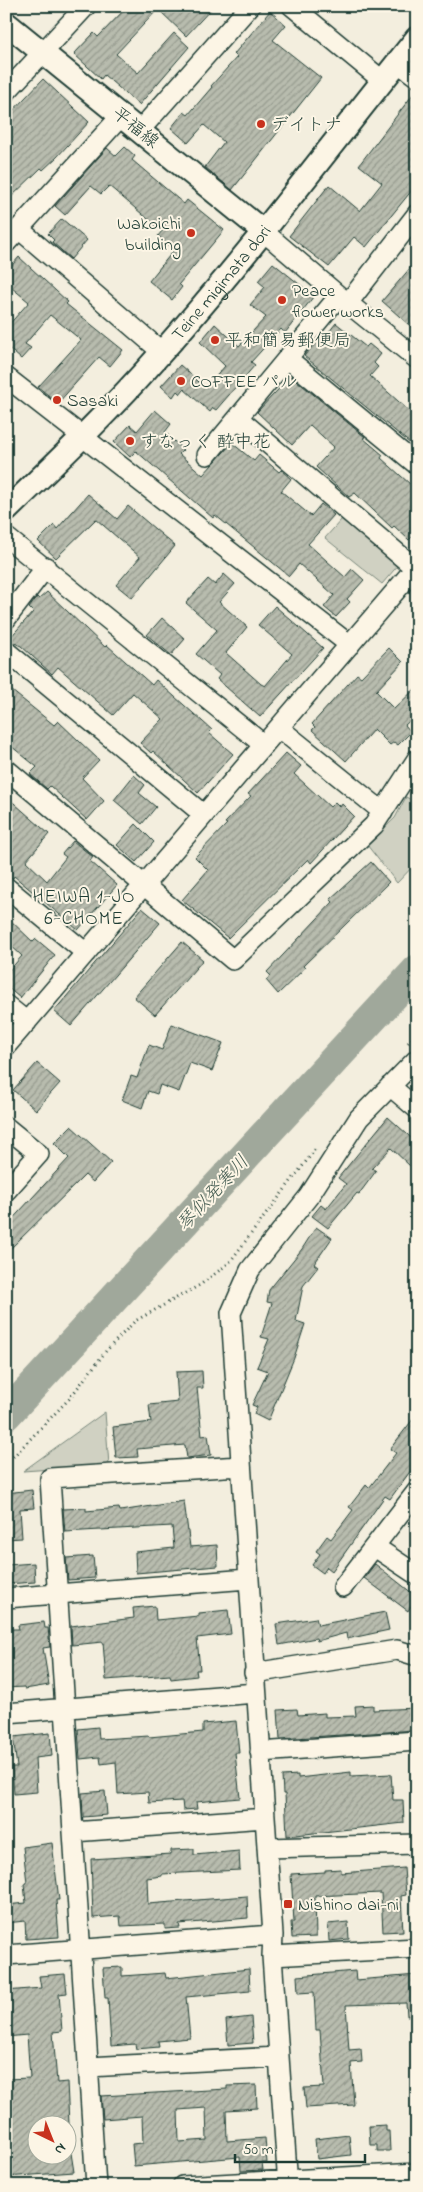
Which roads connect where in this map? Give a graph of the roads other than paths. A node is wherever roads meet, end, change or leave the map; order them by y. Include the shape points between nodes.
1 (86, 6) edge
2 (250, 6) edge
3 (292, 6) edge
4 (6, 23) edge
5 (417, 38) edge
6 (42, 52) junction
7 (398, 62) junction
8 (417, 77) edge
9 (383, 81) junction
10 (6, 92) edge
11 (122, 115) junction
12 (140, 130) junction
13 (417, 214) edge
14 (19, 229) junction
15 (264, 232) junction
16 (6, 243) edge
17 (343, 300) junction
18 (162, 352) junction
19 (288, 358) junction
20 (417, 358) edge
21 (6, 377) edge
22 (238, 418) junction
23 (82, 438) junction
24 (207, 455) dead end
25 (417, 465) edge
26 (6, 511) edge
27 (6, 537) edge
28 (416, 567) edge
29 (46, 568) junction
30 (6, 619) edge
31 (350, 645) junction
32 (6, 651) edge
33 (279, 728) junction
34 (264, 745) junction
35 (417, 759) edge
36 (6, 769) edge
37 (383, 812) junction
38 (204, 815) junction
39 (145, 886) junction
40 (6, 887) edge
41 (86, 953) junction
42 (6, 1005) edge
43 (26, 1022) junction
44 (6, 1046) edge
45 (410, 1054) edge
46 (390, 1086) junction
47 (417, 1109) edge
48 (6, 1127) edge
49 (6, 1191) edge
50 (240, 1466) junction
51 (417, 1491) edge
52 (375, 1547) junction
53 (417, 1575) edge
54 (248, 1579) junction
55 (343, 1588) dead end
56 (58, 1595) junction
57 (6, 1598) edge
58 (417, 1656) edge
59 (254, 1673) junction
60 (256, 1693) junction
61 (65, 1708) junction
62 (6, 1713) edge
63 (417, 1741) edge
64 (260, 1752) junction
65 (265, 1818) junction
66 (73, 1832) junction
67 (417, 1844) edge
68 (267, 1848) junction
69 (273, 1935) junction
70 (80, 1948) junction
71 (417, 1948) edge
72 (6, 1955) edge
73 (272, 1956) junction
74 (279, 2056) junction
75 (88, 2067) junction
76 (417, 2173) edge
77 (288, 2183) edge
78 (96, 2186) edge
79 (182, 2186) edge

1 - 6 street
2 - 12 street
3 - 9 street
4 - 6 street, 平福線
5 - 7 street, Teine migimata dori
6 - 10 street
6 - 11 street, 平福線
7 - 8 street
7 - 9 street, Teine migimata dori
9 - 15 street, Teine migimata dori
11 - 12 street, 平福線
11 - 14 street
12 - 15 street, 平福線
13 - 17 street
14 - 16 street
14 - 18 street
15 - 17 street
15 - 18 street, Teine migimata dori
17 - 19 street
17 - 20 street
18 - 23 street, Teine migimata dori
19 - 22 street
19 - 25 street
21 - 23 street
22 - 24 street
22 - 28 street
23 - 26 street, Teine migimata dori
23 - 31 street
27 - 29 street
28 - 31 street
29 - 30 street
29 - 34 street
31 - 33 street
32 - 38 street
33 - 34 street
33 - 37 street
34 - 38 street
35 - 37 street
36 - 39 street
37 - 39 street via 374,825 233,960
38 - 39 street
39 - 41 street
40 - 41 street
41 - 43 street
42 - 43 street
43 - 44 street
45 - 46 street
46 - 47 street
46 - 50 street via 359,1118 309,1196 250,1270 230,1313
48 - 49 street via 39,1154
50 - 54 street
50 - 56 street via 50,1478
51 - 52 street
52 - 53 street
52 - 55 street
54 - 56 street
54 - 59 street
56 - 57 street
56 - 61 street
58 - 59 street via 397,1650
59 - 60 street
60 - 61 street
60 - 64 street
61 - 62 street
61 - 66 street
63 - 64 street
64 - 65 street
65 - 66 street
65 - 68 street
66 - 70 street
67 - 68 street
68 - 69 street
69 - 70 street
69 - 73 street
70 - 72 street
70 - 75 street
71 - 73 street
73 - 74 street
74 - 75 street
74 - 77 street
75 - 78 street
76 - 77 street
77 - 79 street

